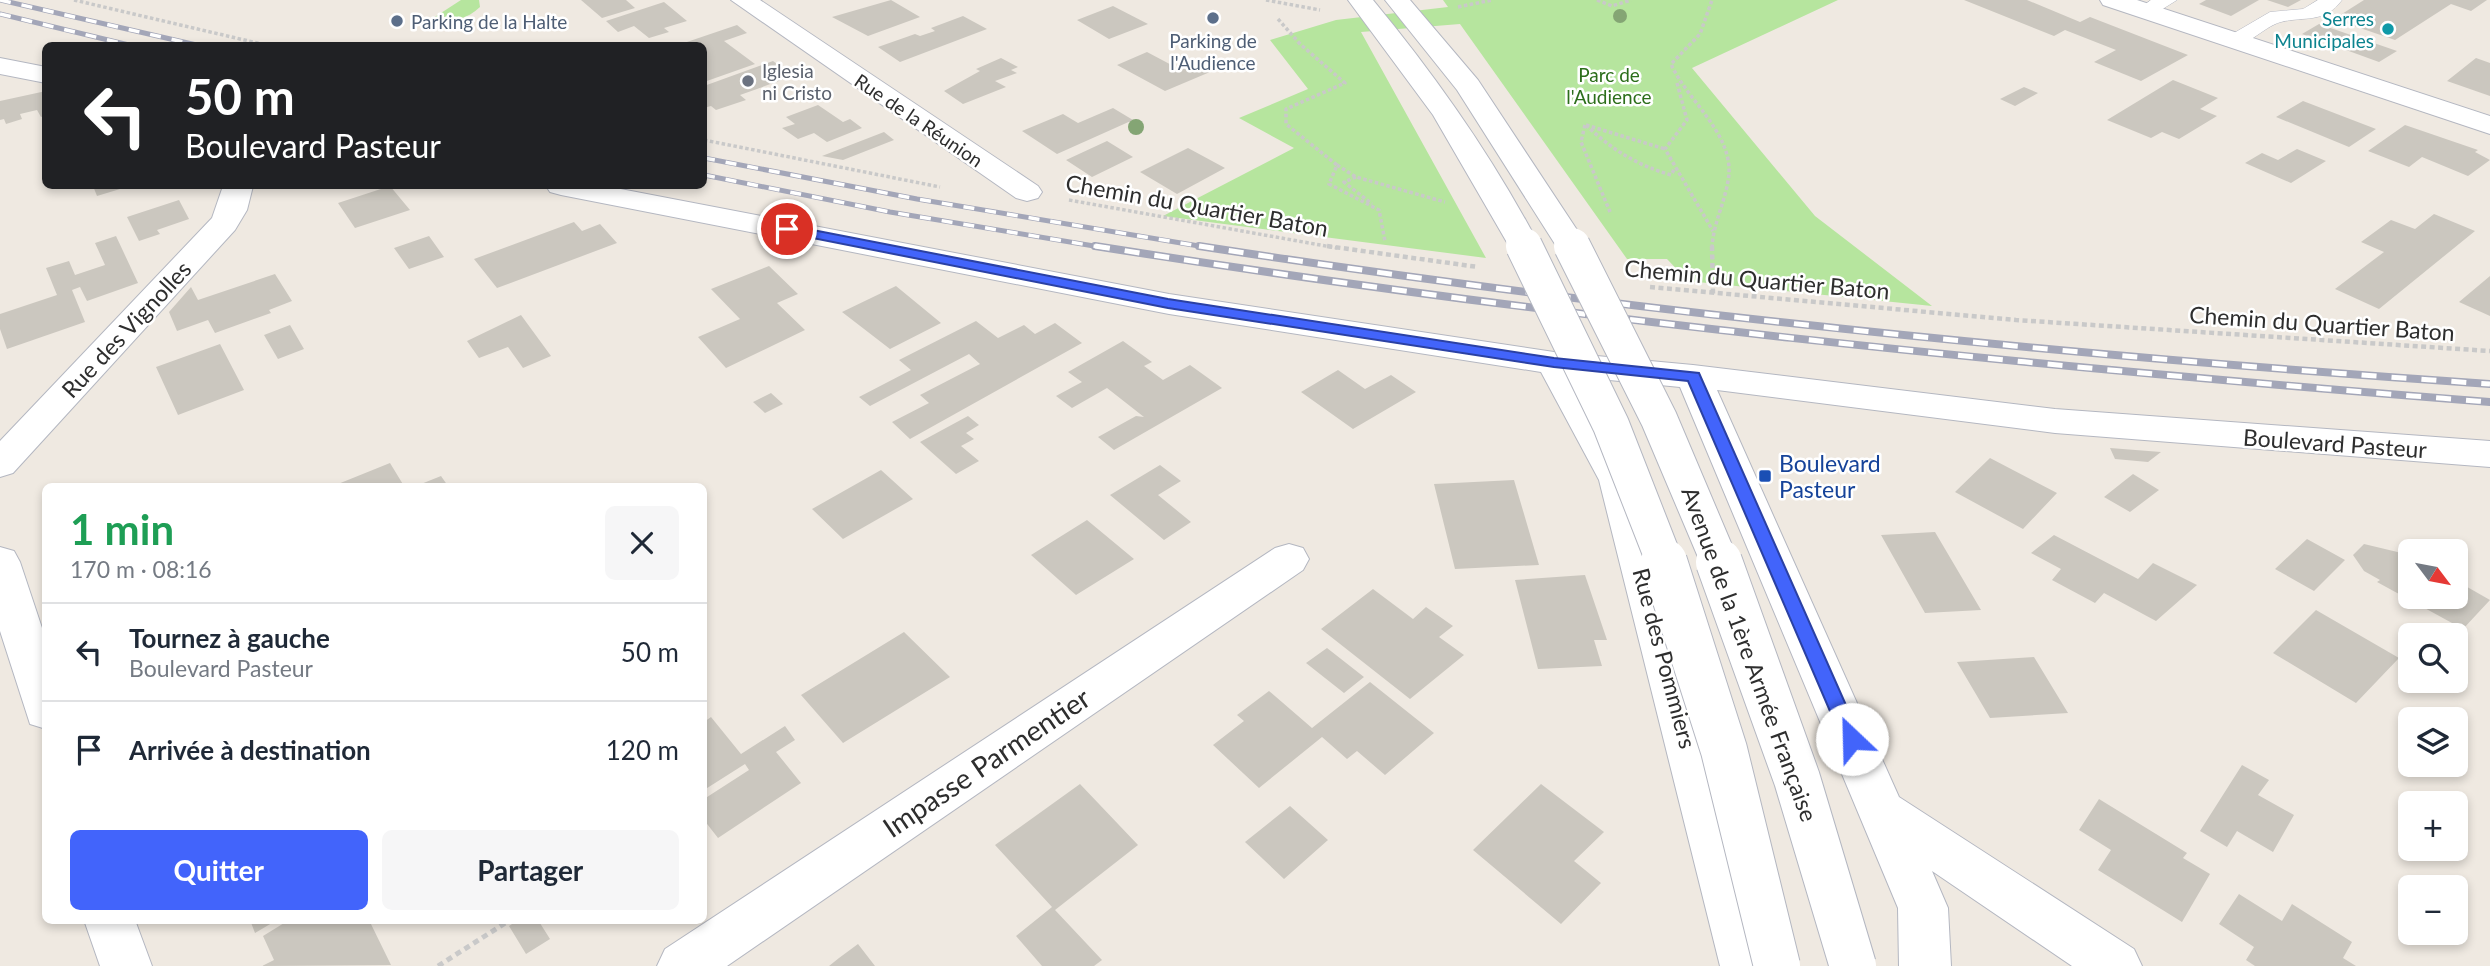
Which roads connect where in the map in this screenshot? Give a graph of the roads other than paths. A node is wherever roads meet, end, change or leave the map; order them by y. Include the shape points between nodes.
1 (743, 0) edge
2 (1360, 0) edge
3 (1397, 0) edge
4 (2112, 0) edge
5 (2332, 0) edge
6 (2157, 6) edge
7 (2233, 40) junction
8 (0, 66) edge
9 (42, 74) edge
10 (2490, 125) edge
11 (237, 189) edge
12 (577, 189) edge
13 (1027, 192) road end
14 (1554, 363) junction
15 (1693, 376) junction
16 (2490, 454) edge
17 (0, 464) edge
18 (1289, 559) dead end
19 (0, 562) edge
20 (42, 698) edge
21 (1883, 812) junction
22 (110, 924) edge
23 (126, 966) edge
24 (683, 966) edge
25 (1746, 966) edge
26 (1777, 966) edge
27 (1853, 966) edge
28 (1925, 966) edge
29 (2116, 966) edge

1 - 13 street, Rue de la Réunion
2 - 26 street, bridge via 1441,104 1500,200 1591,374 1700,671
3 - 27 street, Avenue de la 1ère Armée Française, bridge via 1468,86 1571,244 1651,396 1723,564 1798,781
4 - 6 street
5 - 7 lane via 2308,15 2277,16
6 - 7 street
7 - 10 street
8 - 9 street
11 - 17 street, Rue des Vignolles via 224,223
12 - 14 street, Boulevard Pasteur via 1168,303
14 - 15 street, Boulevard Pasteur
14 - 25 street, Rue des Pommiers via 1618,480
15 - 16 street, Boulevard Pasteur via 2055,421
15 - 21 street
18 - 24 street, Impasse Parmentier
19 - 20 street
21 - 28 street via 1923,908
21 - 29 street
22 - 23 street

